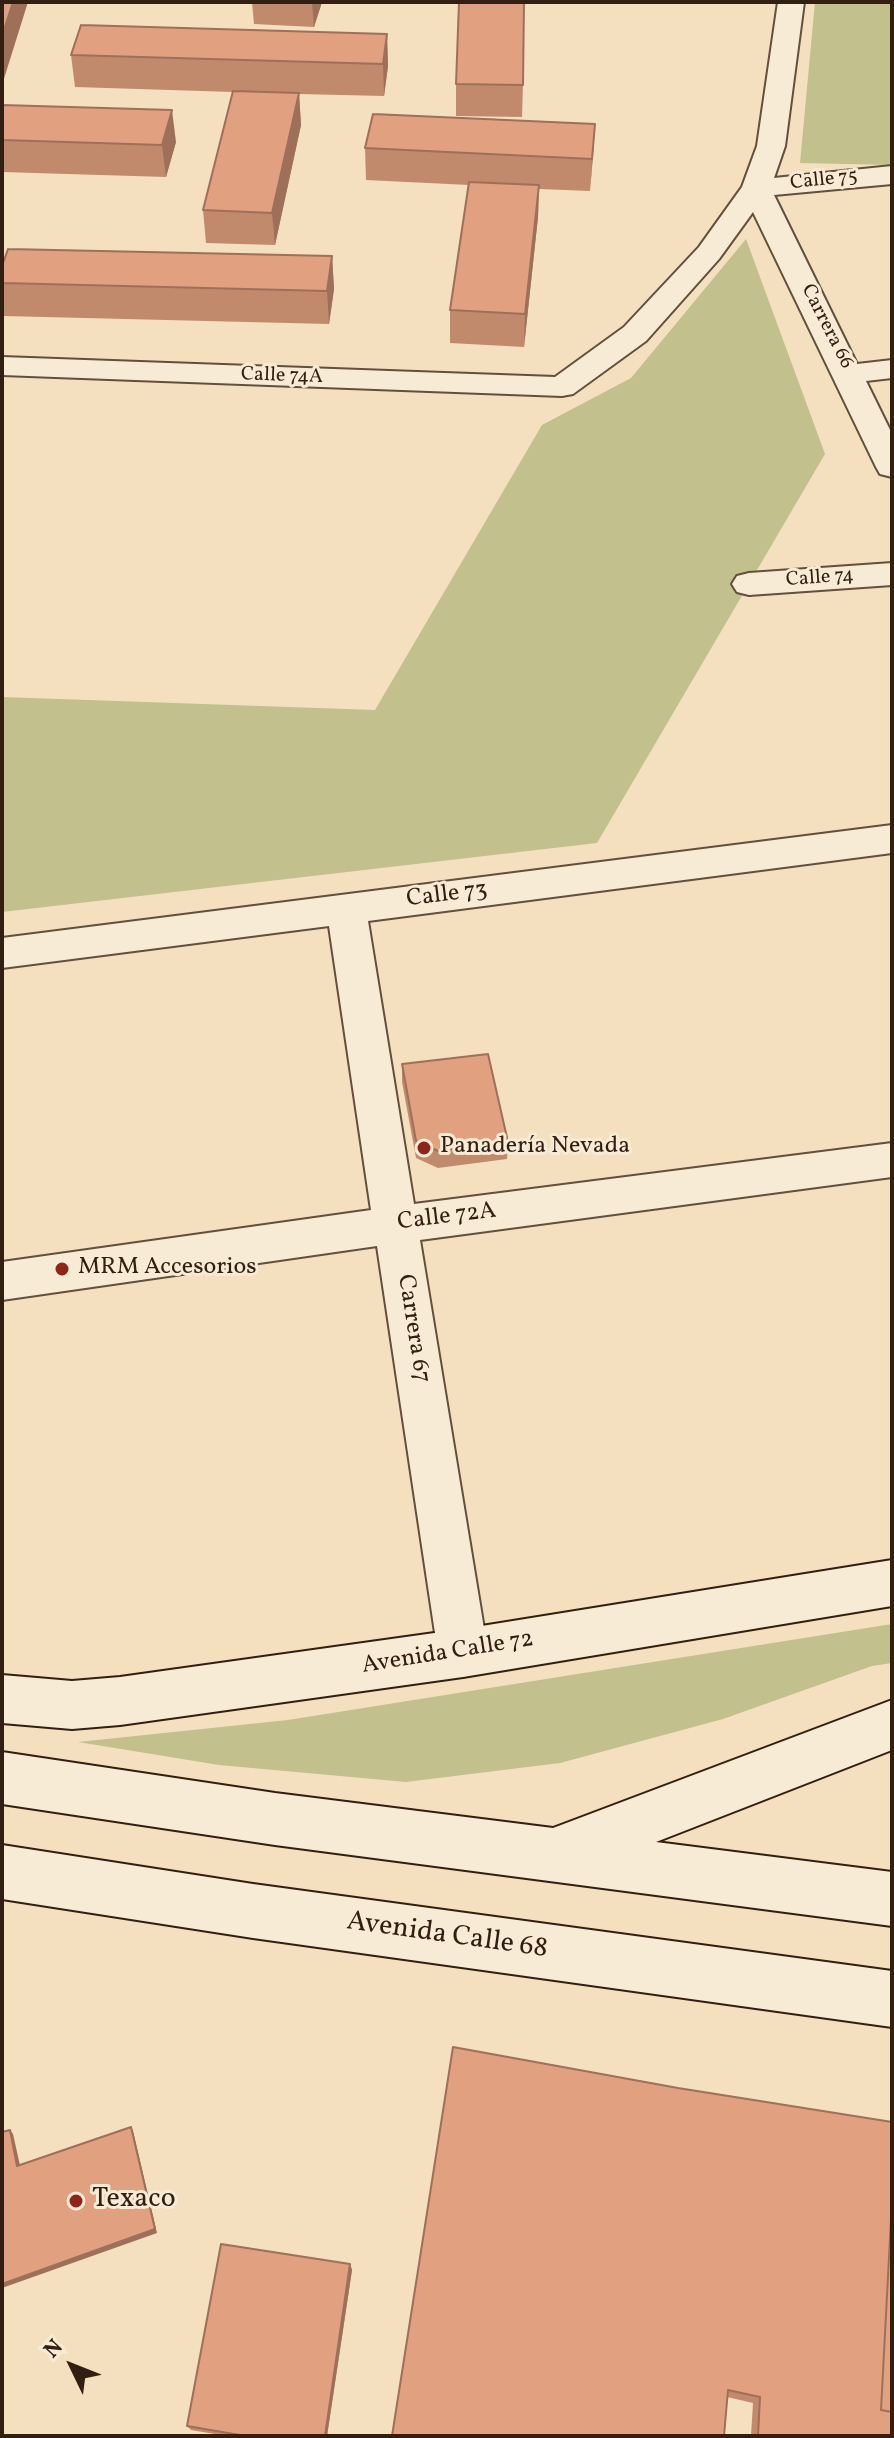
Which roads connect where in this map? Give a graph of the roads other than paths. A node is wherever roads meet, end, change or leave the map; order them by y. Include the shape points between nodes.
1 (791, 2) edge
2 (892, 175) edge
3 (756, 188) junction
4 (2, 366) edge
5 (892, 369) edge
6 (849, 374) junction
7 (892, 467) edge
8 (892, 574) edge
9 (749, 584) dead end
10 (892, 839) edge
11 (346, 909) junction
12 (2, 953) edge
13 (892, 1160) edge
14 (395, 1225) junction
15 (2, 1281) edge
16 (892, 1583) edge
17 (463, 1653) junction
18 (2, 1699) edge
19 (892, 1725) edge
20 (2, 1778) edge
21 (554, 1854) junction
22 (2, 1872) edge
23 (892, 1899) edge
24 (892, 1999) edge

1 - 3 street via 771,146
2 - 3 street, Calle 75
3 - 4 street, Calle 74A via 709,253 635,334 562,387
3 - 6 street, Carrera 66
5 - 6 street
6 - 7 street, Carrera 66
8 - 9 street, Calle 74
10 - 11 street, Calle 73
11 - 12 street, Calle 73
11 - 14 street, Carrera 67
13 - 14 street, Calle 72A
14 - 15 street, Calle 72A
14 - 17 street, Carrera 67
16 - 17 street, Avenida Calle 72
17 - 18 street, Avenida Calle 72 via 120,1701 72,1705
19 - 21 street
20 - 21 street
21 - 23 street
22 - 24 street, Avenida Calle 68

